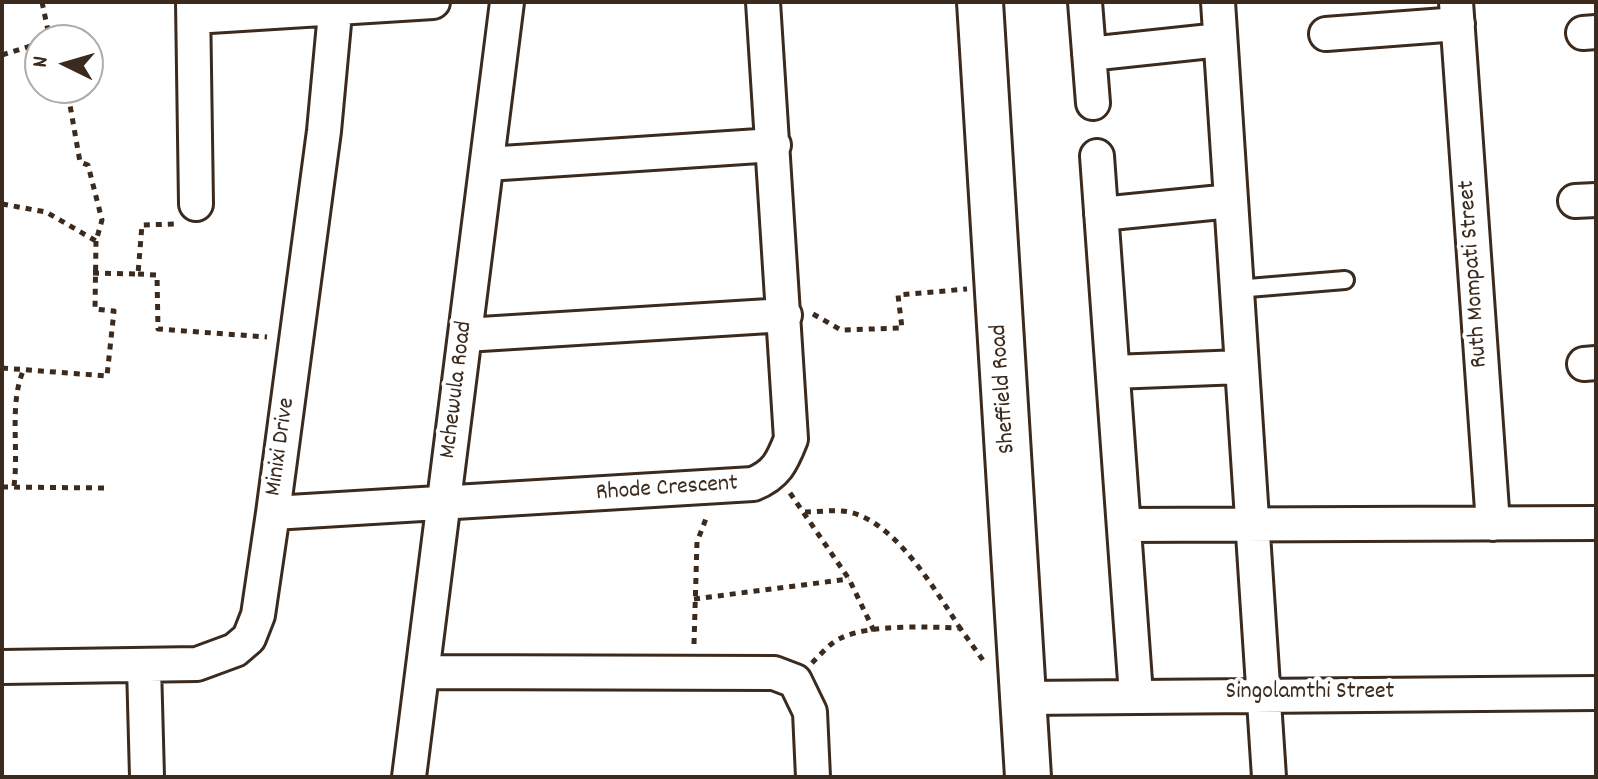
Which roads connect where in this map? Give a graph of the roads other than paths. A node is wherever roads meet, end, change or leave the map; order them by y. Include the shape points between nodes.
1 (433, 2) edge
2 (507, 2) edge
3 (763, 2) edge
4 (980, 2) edge
5 (1085, 2) edge
6 (1218, 2) edge
7 (336, 6) edge
8 (194, 9) edge
9 (1457, 13) edge
10 (1326, 34) dead end
11 (1220, 40) junction
12 (1089, 54) junction
13 (1093, 103) dead end
14 (774, 145) junction
15 (1097, 156) dead end
16 (487, 164) junction
17 (1231, 201) junction
18 (196, 204) road end
19 (1101, 214) junction
20 (1345, 280) dead end
21 (1236, 289) junction
22 (785, 315) junction
23 (465, 335) junction
24 (1241, 367) junction
25 (1113, 372) junction
26 (444, 502) junction
27 (273, 513) junction
28 (1596, 523) edge
29 (1493, 524) junction
30 (1124, 525) junction
31 (1251, 526) junction
32 (144, 666) junction
33 (2, 667) edge
34 (424, 672) junction
35 (1596, 693) edge
36 (1136, 695) junction
37 (1263, 695) junction
38 (1024, 698) junction
39 (147, 777) edge
40 (409, 777) edge
41 (813, 777) edge
42 (1028, 777) edge
43 (1269, 777) edge

1 - 7 street
2 - 16 street, Mchewula Road
3 - 14 street, Rhode Crescent
4 - 38 street, Sheffield Road
5 - 12 street
6 - 11 street
7 - 8 street
7 - 27 street, Minixi Drive
8 - 18 street
9 - 10 street, Ruth Mompati Street
9 - 29 street, Ruth Mompati Street
11 - 12 street
11 - 17 street
12 - 13 street
14 - 16 street
14 - 22 street, Rhode Crescent
15 - 19 street
16 - 23 street, Mchewula Road
17 - 19 street
17 - 21 street
19 - 25 street
20 - 21 lane
21 - 24 street
22 - 23 street
22 - 26 street, Rhode Crescent via 791,439 771,477 753,484
23 - 26 street, Mchewula Road
24 - 25 street
24 - 31 street
25 - 30 street
26 - 27 street, Rhode Crescent
26 - 34 street, Mchewula Road
27 - 32 street, Minixi Drive via 258,615 249,638 217,659
28 - 29 street
29 - 31 street
30 - 31 street
30 - 36 street
31 - 37 street
32 - 33 street, Minixi Drive
32 - 39 street
34 - 40 street, Mchewula Road
34 - 41 street via 774,673 795,681 810,712
35 - 37 street, Singolamthi Street
36 - 37 street, Singolamthi Street
36 - 38 street, Singolamthi Street
37 - 43 street
38 - 42 street, Sheffield Road

